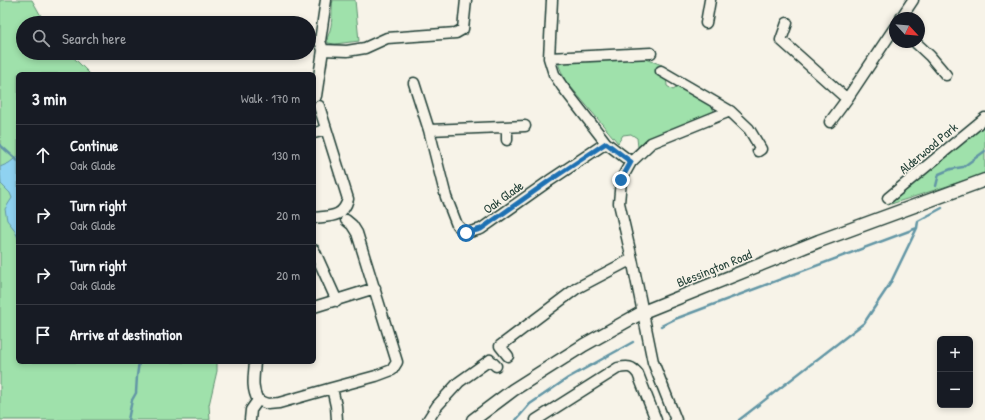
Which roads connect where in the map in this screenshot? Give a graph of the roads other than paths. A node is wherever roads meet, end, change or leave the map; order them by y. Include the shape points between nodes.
1 (326, 0) edge
2 (466, 0) edge
3 (552, 0) edge
4 (710, 0) edge
5 (913, 0) edge
6 (906, 12) edge
7 (706, 23) dead end
8 (787, 23) dead end
9 (889, 37) edge
10 (921, 48) edge
11 (323, 50) junction
12 (651, 53) dead end
13 (550, 58) junction
14 (661, 71) dead end
15 (946, 75) dead end
16 (414, 83) dead end
17 (847, 99) junction
18 (730, 111) junction
19 (985, 118) edge
20 (830, 122) dead end
21 (525, 126) dead end
22 (507, 127) junction
23 (326, 130) junction
24 (429, 130) junction
25 (316, 132) edge
26 (507, 140) dead end
27 (606, 143) junction
28 (758, 151) dead end
29 (631, 162) junction
30 (985, 180) edge
31 (888, 198) dead end
32 (316, 218) edge
33 (346, 220) dead end
34 (316, 254) edge
35 (632, 259) junction
36 (375, 288) junction
37 (337, 300) junction
38 (316, 307) edge
39 (643, 312) junction
40 (508, 356) dead end
41 (255, 364) edge
42 (496, 366) dead end
43 (332, 388) junction
44 (258, 400) junction
45 (250, 420) edge
46 (337, 420) edge
47 (428, 420) edge
48 (473, 420) edge
49 (536, 420) edge
50 (656, 420) edge
51 (676, 420) edge

1 - 11 street via 320,41
2 - 11 street via 463,29 456,33 387,38 365,48 347,51
3 - 13 street
4 - 7 street
5 - 6 street
8 - 17 street via 781,40
9 - 17 street
10 - 15 street
11 - 23 street via 318,101
12 - 13 street
13 - 27 street via 554,74
14 - 18 street
16 - 24 street, Oak Glade
17 - 20 street
18 - 28 street via 749,129 761,149
18 - 29 street via 651,143
19 - 31 street, Alderwood Park
21 - 22 street
22 - 24 street
22 - 26 street
23 - 25 street
23 - 32 street via 348,199 340,214
24 - 27 street, Oak Glade via 446,197 457,225 466,233 481,229
27 - 29 street
29 - 35 street via 621,180 619,203
30 - 39 main road, Blessington Road via 819,241
33 - 36 street via 357,233
34 - 37 street
35 - 39 street
35 - 40 street via 577,288 500,346
36 - 37 street
36 - 43 street via 397,362 396,366 376,376
37 - 38 street
39 - 48 main road, Blessington Road via 577,349 513,390
39 - 51 street via 653,362
41 - 44 street via 254,387
42 - 47 street via 490,360 459,382
43 - 44 street via 279,403 268,404
43 - 46 street
44 - 45 street via 251,410
49 - 50 street via 618,368 628,366 638,374

